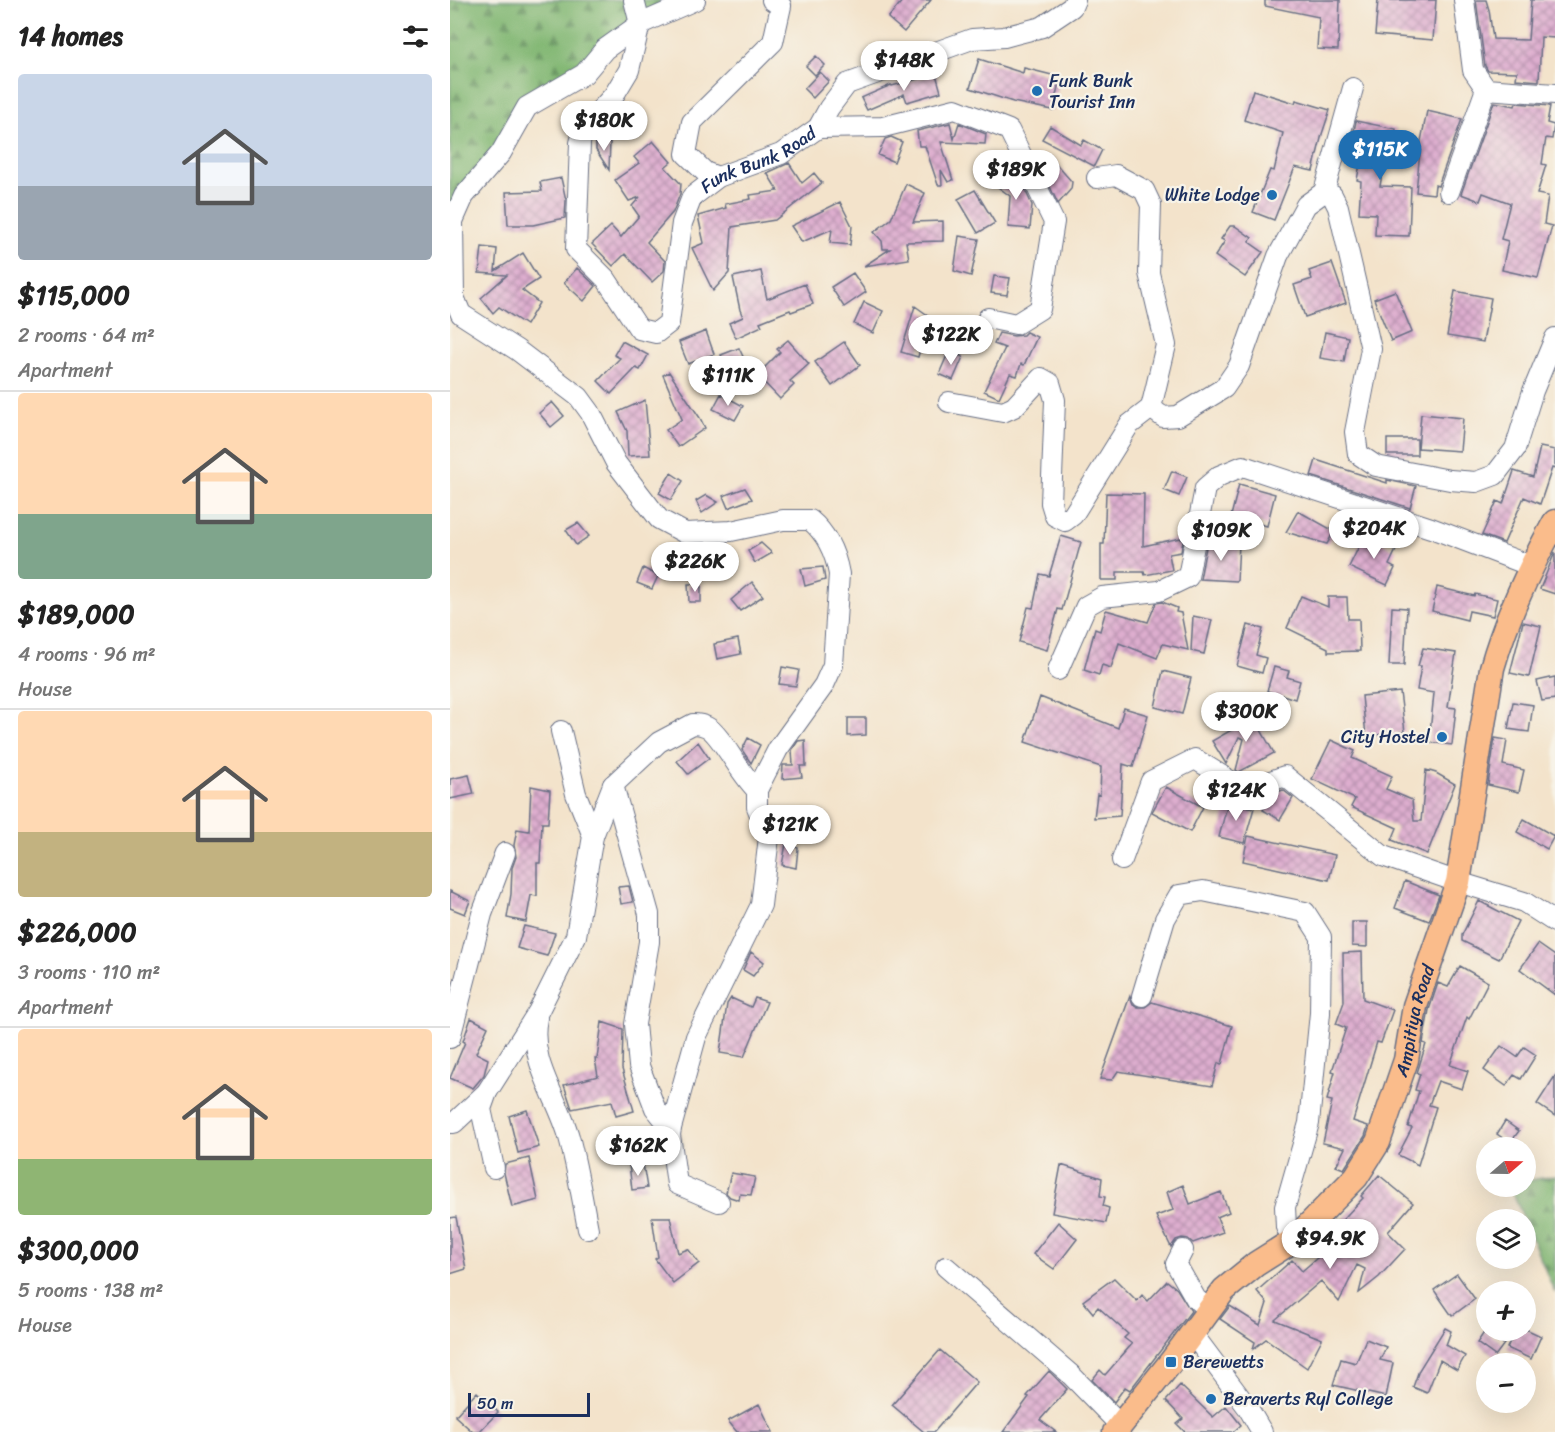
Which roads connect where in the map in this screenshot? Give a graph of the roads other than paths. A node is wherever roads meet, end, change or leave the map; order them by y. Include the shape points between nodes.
1 (634, 0) edge
2 (695, 0) edge
3 (772, 0) edge
4 (1075, 0) edge
5 (1464, 0) edge
6 (640, 24) junction
7 (1353, 88) dead end
8 (1486, 89) junction
9 (1555, 94) edge
10 (818, 128) junction
11 (718, 177) junction
12 (1097, 178) dead end
13 (1324, 192) junction
14 (1449, 192) dead end
15 (988, 318) dead end
16 (1555, 338) edge
17 (949, 402) dead end
18 (1151, 408) junction
19 (1555, 522) edge
20 (1531, 566) junction
21 (1058, 670) dead end
22 (561, 731) dead end
23 (613, 785) junction
24 (758, 790) junction
25 (593, 836) junction
26 (505, 853) dead end
27 (1122, 860) dead end
28 (1458, 882) junction
29 (1555, 922) edge
30 (1142, 996) dead end
31 (538, 1012) junction
32 (450, 1038) edge
33 (487, 1092) junction
34 (450, 1123) edge
35 (671, 1128) junction
36 (494, 1168) dead end
37 (719, 1202) dead end
38 (588, 1229) dead end
39 (1294, 1240) junction
40 (1183, 1250) dead end
41 (946, 1267) dead end
42 (1209, 1310) junction
43 (1192, 1333) junction
44 (1117, 1429) edge
45 (1262, 1432) edge

1 - 6 street
2 - 6 street
3 - 11 street via 781,6 773,42 692,122 686,154 705,172
4 - 10 street, Funk Bunk Road via 1072,7 1041,27 1004,37 972,39 847,84
5 - 8 street via 1473,70
6 - 11 street, Funk Bunk Road via 629,70 614,95 584,128 580,143 576,249 606,279 639,329 656,333 669,323 682,223 692,197
6 - 24 street via 605,49 584,74 527,107 501,153 464,196 453,221 454,297 461,314 579,396 616,463 659,519 685,533 730,531 783,520 810,520 823,531 839,574 833,665 825,685 778,749
7 - 13 street
8 - 9 street
8 - 14 street
10 - 11 street, Funk Bunk Road via 781,154
10 - 15 street via 883,127 955,109 1009,130 1054,222 1040,309 1016,324
12 - 18 street via 1116,175 1144,190 1151,205 1149,273 1166,345
13 - 16 street via 1332,195 1338,207 1371,349 1355,432 1358,454 1376,466 1476,482 1495,475 1515,449
13 - 18 street via 1306,205 1278,256 1239,366 1224,388 1178,416 1163,417
17 - 18 street via 1004,412 1014,407 1041,378 1050,383 1055,400 1051,503 1055,516 1065,520 1073,515 1128,425
19 - 20 main road, Ampitiya Road
20 - 21 street via 1431,528 1242,466 1219,476 1205,489 1188,577 1159,591 1102,597 1086,606
20 - 28 main road, Ampitiya Road via 1501,635 1492,668
22 - 25 street via 576,794
23 - 24 street via 659,742 693,724 712,731 747,781
23 - 25 street
23 - 35 street via 649,914 649,942 635,1024 639,1066 655,1108
24 - 35 street via 757,807 769,837 761,905 696,1037
25 - 31 street via 576,936
26 - 32 street via 482,914
27 - 28 street via 1150,781 1195,759 1245,790 1285,776 1383,856
28 - 29 street via 1524,902
28 - 39 main road, Ampitiya Road via 1415,1006 1406,1060 1378,1142 1356,1177
30 - 39 street via 1165,920 1179,896 1203,891 1305,912 1321,937 1320,1013 1309,1123 1285,1207 1286,1227
31 - 33 street
31 - 38 street via 534,1032 537,1056 569,1136
33 - 34 street
33 - 36 street via 481,1109
35 - 37 street via 677,1184
39 - 42 main road, Ampitiya Road via 1224,1290
40 - 42 street via 1176,1264 1196,1299
41 - 44 street via 1069,1373
42 - 43 main road, Ampitiya Road
43 - 44 main road, Ampitiya Road
43 - 45 street

